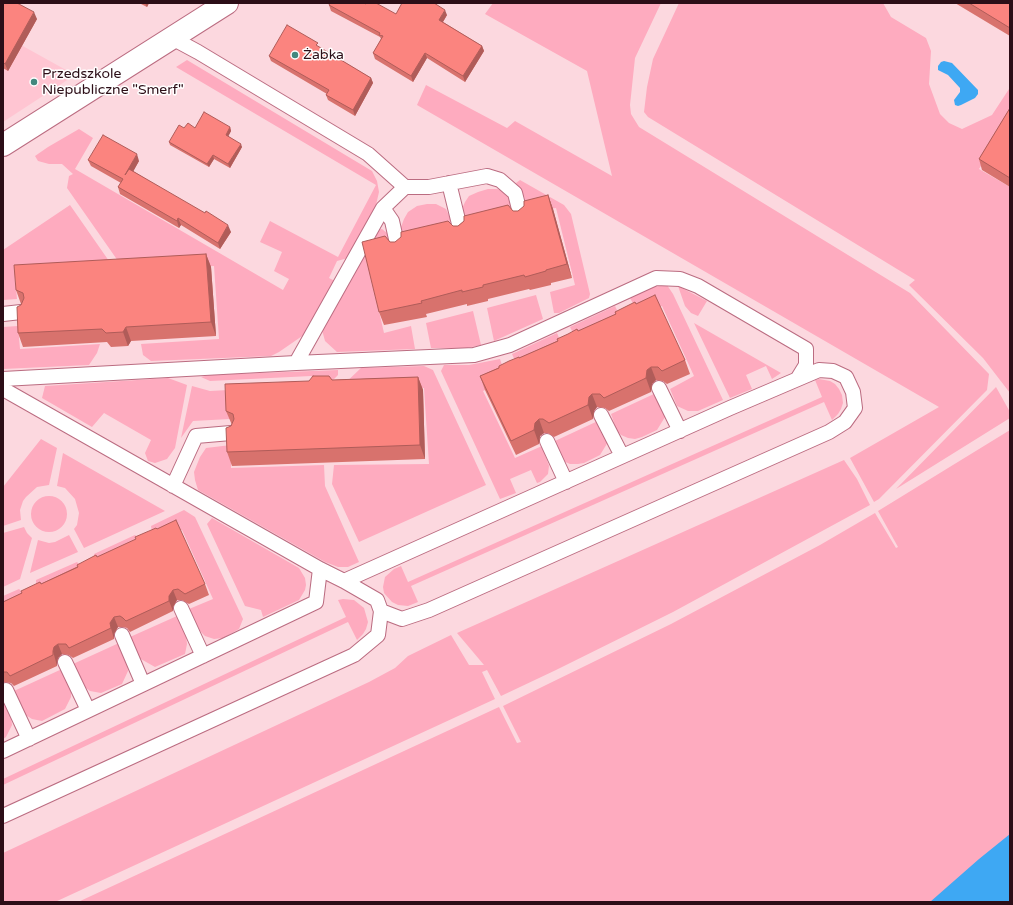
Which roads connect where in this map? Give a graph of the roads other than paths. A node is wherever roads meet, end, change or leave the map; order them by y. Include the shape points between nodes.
1 (227, 3) edge
2 (172, 38) junction
3 (3, 145) edge
4 (450, 183) junction
5 (405, 188) junction
6 (383, 208) junction
7 (521, 217) edge
8 (461, 232) edge
9 (398, 248) edge
10 (21, 312) edge
11 (3, 314) edge
12 (296, 363) junction
13 (798, 378) junction
14 (3, 379) edge
15 (659, 388) edge
16 (3, 389) edge
17 (602, 415) edge
18 (680, 431) junction
19 (231, 433) edge
20 (546, 441) edge
21 (622, 456) junction
22 (566, 482) junction
23 (173, 486) junction
24 (320, 569) junction
25 (344, 581) junction
26 (181, 608) edge
27 (381, 611) junction
28 (122, 635) edge
29 (203, 656) junction
30 (65, 662) edge
31 (143, 684) junction
32 (6, 690) edge
33 (88, 710) junction
34 (29, 738) junction
35 (3, 751) edge
36 (3, 816) edge

1 - 2 street
2 - 3 street
2 - 5 lane via 368,154
4 - 5 lane
4 - 7 lane via 487,176 500,180 515,193
4 - 8 lane
5 - 6 lane
6 - 9 lane via 392,221
6 - 12 lane
10 - 11 lane
12 - 13 lane via 474,355 510,345 656,278 680,279 698,286 806,349 806,365
12 - 14 lane
13 - 18 lane
13 - 27 lane via 819,370 833,370 846,378 853,392 855,408 844,422 821,435 429,610 402,619
15 - 18 lane
16 - 23 lane
17 - 21 lane
18 - 21 lane
19 - 23 lane via 196,436
20 - 22 lane
21 - 22 lane
22 - 25 lane
23 - 24 lane
24 - 25 lane
24 - 29 lane via 316,602
25 - 27 lane via 377,600
26 - 29 lane
27 - 36 lane via 378,635 354,655
28 - 31 lane
29 - 31 lane
30 - 33 lane
31 - 33 lane
32 - 34 lane
33 - 34 lane
34 - 35 lane

